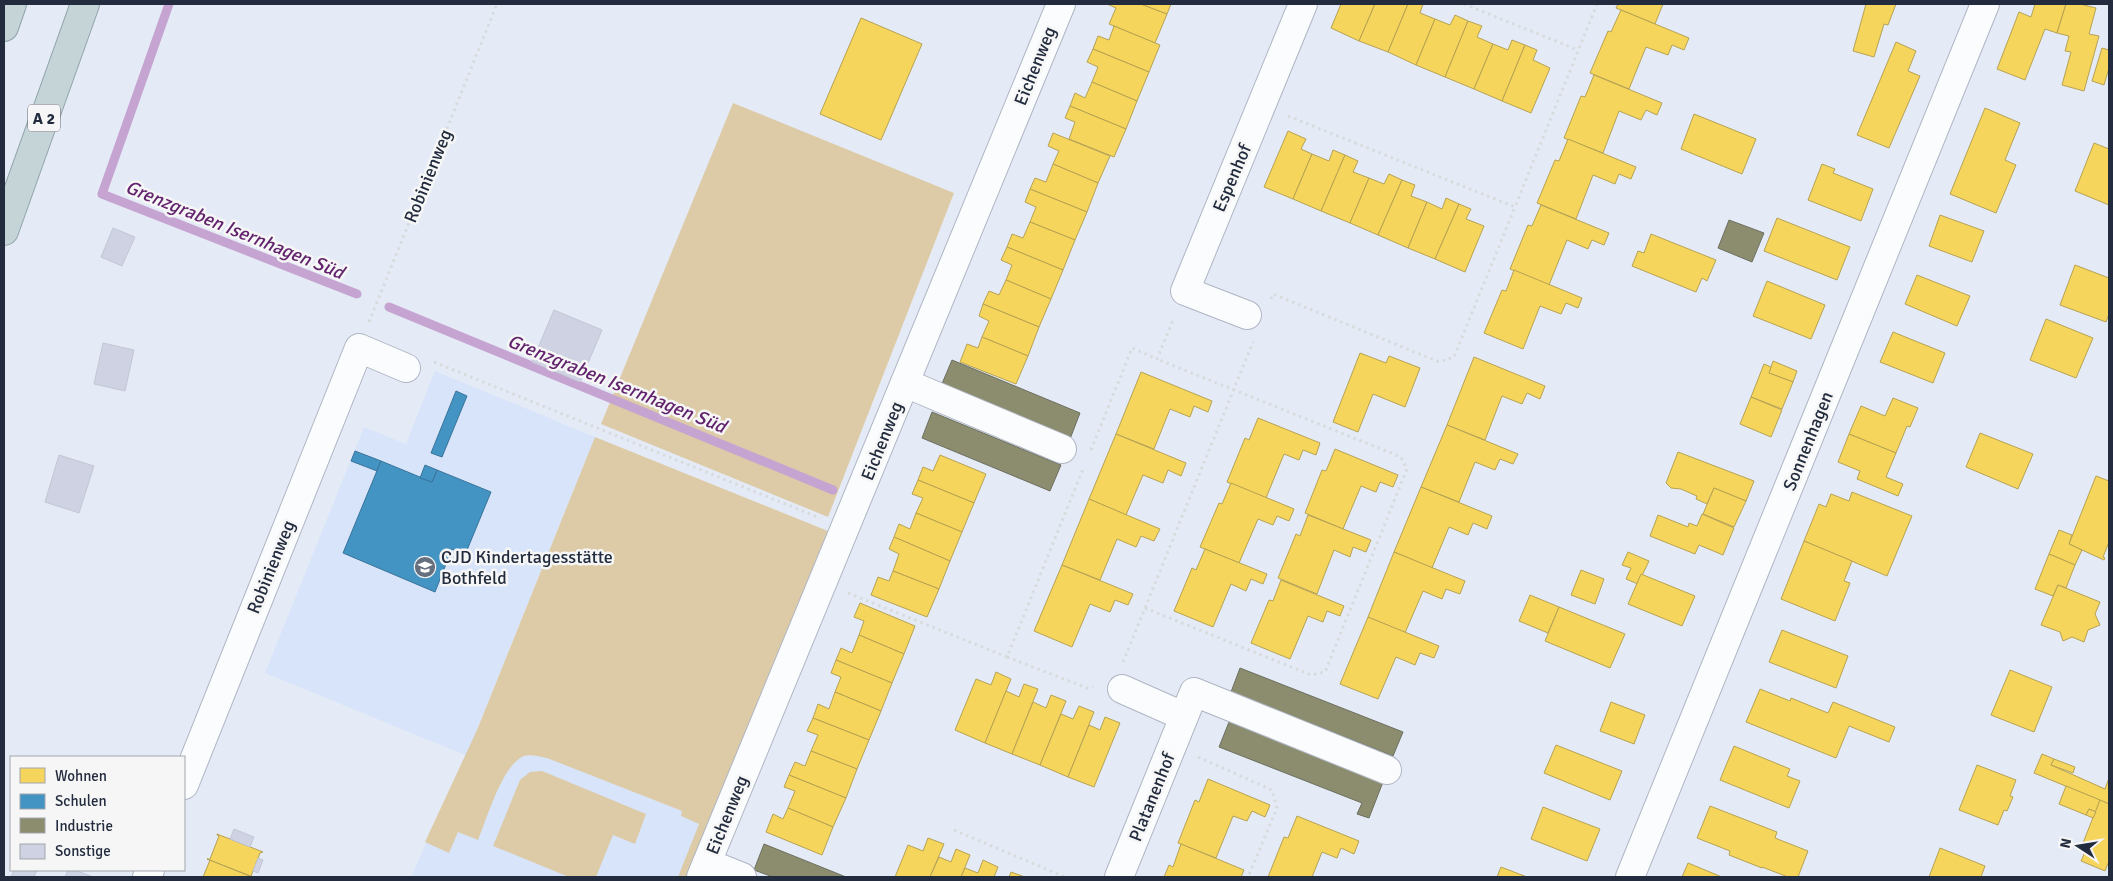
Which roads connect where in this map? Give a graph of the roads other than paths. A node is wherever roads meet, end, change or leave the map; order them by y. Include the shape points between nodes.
1 (12, 4) edge
2 (85, 4) edge
3 (1061, 4) edge
4 (1304, 4) edge
5 (1985, 4) edge
6 (4, 27) edge
7 (4, 231) edge
8 (1257, 319) road end
9 (406, 368) road end
10 (905, 383) junction
11 (1062, 448) dead end
12 (1118, 688) road end
13 (1189, 704) junction
14 (1387, 770) dead end
15 (185, 783) edge
16 (704, 870) edge
17 (742, 877) edge
18 (1119, 877) edge
19 (1630, 877) edge

1 - 6 highway
2 - 7 highway, A 2
3 - 10 street, Eichenweg
4 - 8 street, Espenhof via 1185,291
5 - 19 street, Sonnenhagen
9 - 15 street, Robinienweg via 359,348
10 - 11 street
10 - 16 street, Eichenweg
12 - 13 street
13 - 14 street
13 - 18 street, Platanenhof
16 - 17 street

